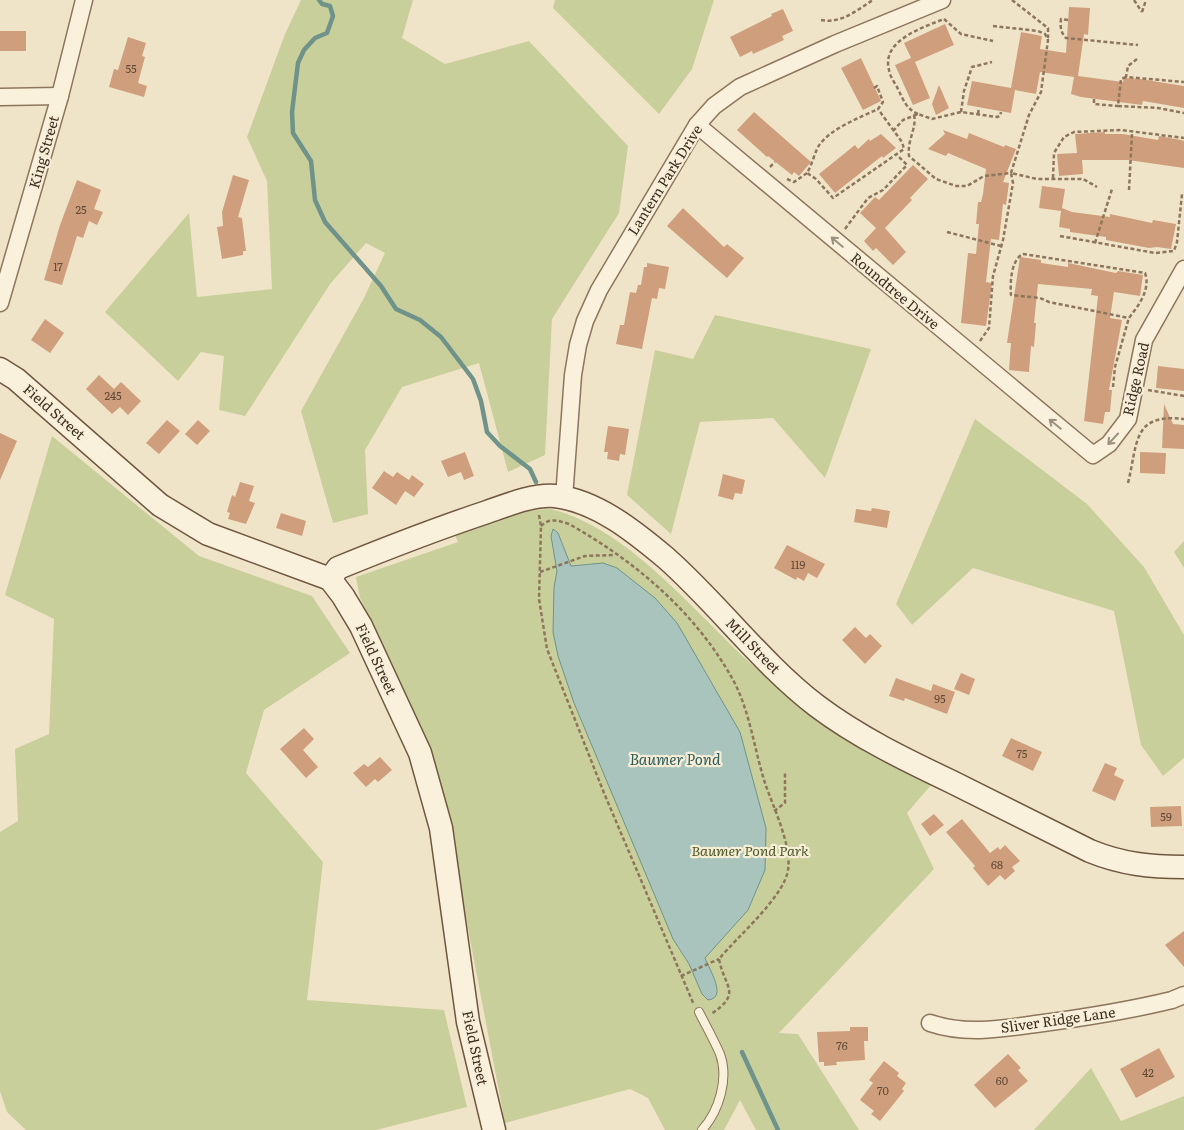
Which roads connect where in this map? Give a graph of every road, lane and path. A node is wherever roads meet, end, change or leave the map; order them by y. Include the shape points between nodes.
1 (84, 0) edge
2 (873, 0) edge
3 (942, 0) edge
4 (1012, 0) edge
5 (1134, 0) edge
6 (1146, 0) edge
7 (822, 20) dead end
8 (1068, 20) dead end
9 (993, 26) dead end
10 (1048, 40) junction
11 (993, 41) dead end
12 (1138, 46) dead end
13 (1136, 59) dead end
14 (992, 62) dead end
15 (1126, 76) junction
16 (1184, 82) edge
17 (874, 88) dead end
18 (60, 96) junction
19 (0, 97) edge
20 (1094, 99) dead end
21 (1118, 106) junction
22 (979, 108) dead end
23 (878, 109) junction
24 (961, 112) junction
25 (1001, 112) dead end
26 (1184, 113) edge
27 (978, 114) junction
28 (916, 115) junction
29 (698, 125) junction
30 (893, 130) junction
31 (1132, 133) junction
32 (1184, 138) edge
33 (898, 155) junction
34 (911, 160) junction
35 (775, 162) dead end
36 (906, 165) junction
37 (777, 172) dead end
38 (806, 173) junction
39 (1011, 174) junction
40 (784, 177) dead end
41 (1053, 178) junction
42 (1097, 188) dead end
43 (1112, 189) dead end
44 (1129, 190) dead end
45 (1182, 194) dead end
46 (947, 232) dead end
47 (1060, 236) dead end
48 (835, 241) junction
49 (1095, 243) junction
50 (1001, 246) junction
51 (1184, 270) edge
52 (0, 303) edge
53 (1129, 318) junction
54 (968, 353) junction
55 (0, 369) edge
56 (1113, 387) dead end
57 (1134, 387) junction
58 (1184, 396) edge
59 (1184, 419) edge
60 (1093, 455) joint
61 (1128, 482) dead end
62 (564, 498) junction
63 (537, 509) dead end
64 (541, 526) junction
65 (615, 555) junction
66 (539, 573) junction
67 (330, 579) junction
68 (785, 772) dead end
69 (774, 811) junction
70 (1184, 867) edge
71 (719, 959) junction
72 (681, 976) junction
73 (1184, 994) edge
74 (701, 1016) junction
75 (930, 1024) dead end
76 (494, 1130) edge
77 (702, 1130) edge

1 - 18 street, King Street
2 - 7 path via 844,18 831,22
3 - 29 street, Lantern Park Drive via 740,87 714,106
4 - 10 path via 1048,28
5 - 6 path via 1142,12
8 - 12 path via 1061,19 1060,25 1066,38
9 - 10 path via 1038,31
10 - 39 path via 1041,92 1029,115
11 - 28 path via 961,34 944,19 907,35 896,44 888,63 889,71 906,106
13 - 15 path via 1128,66
14 - 24 path via 972,67
15 - 16 path
15 - 21 path via 1121,78
17 - 23 path via 877,86 883,102
18 - 19 street
18 - 52 street, King Street
20 - 21 path via 1094,104
21 - 26 path
22 - 27 path
23 - 30 path
23 - 38 path via 833,133 819,145 814,163
24 - 27 path
24 - 28 path via 932,119
25 - 27 path via 997,117
28 - 30 path via 903,120
28 - 34 path via 908,148
29 - 48 street, Roundtree Drive
29 - 62 street, Lantern Park Drive via 599,290 585,321 574,375
30 - 33 path via 904,149
31 - 32 path
31 - 41 path via 1121,130 1074,132 1064,137 1054,153
31 - 44 path
33 - 36 path
33 - 38 path via 833,198
34 - 36 path
34 - 39 path via 936,179 956,186 967,186 984,176
35 - 37 path via 770,168
36 - 48 path via 883,190 868,198
38 - 40 path via 794,182
39 - 41 path
39 - 50 path via 1014,183
41 - 42 path via 1083,179
43 - 49 path
45 - 49 path via 1174,251 1155,253
46 - 50 path
47 - 49 path
54 -> 48 street, Roundtree Drive
50 - 54 path via 993,276 989,328 984,338
51 - 57 street, Ridge Road via 1144,340
53 - 53 path via 1144,296 1145,273 1022,254 1017,257 1013,266 1011,295 1040,298
53 - 56 path via 1115,367
60 -> 54 street, Roundtree Drive
55 - 67 street, Field Street via 23,385 160,505 208,534
57 - 58 path
57 -> 60 street, Ridge Road via 1128,419 1109,444
59 - 61 path via 1166,417 1147,424 1138,439
62 - 67 street, Mill Street via 546,496 455,523 338,568
62 - 70 street, Mill Street via 604,514 654,549 794,687 818,707 876,743 1090,851 1118,862
63 - 64 path
64 - 65 path via 555,519 569,524
64 - 66 path
65 - 66 path via 585,556
65 - 69 path via 676,603 733,679 745,709
66 - 72 path via 539,599 547,648 559,683
67 - 76 street, Field Street via 362,626 420,753 441,828 468,1022
68 - 69 path via 785,803
69 - 71 path via 787,852 788,870 783,886
71 - 72 path
71 - 74 path via 730,997 724,1005
72 - 74 path
73 - 75 street, Sliver Ridge Lane via 1172,1000 1092,1018 958,1030
74 - 77 lane via 720,1055 722,1073 714,1116

